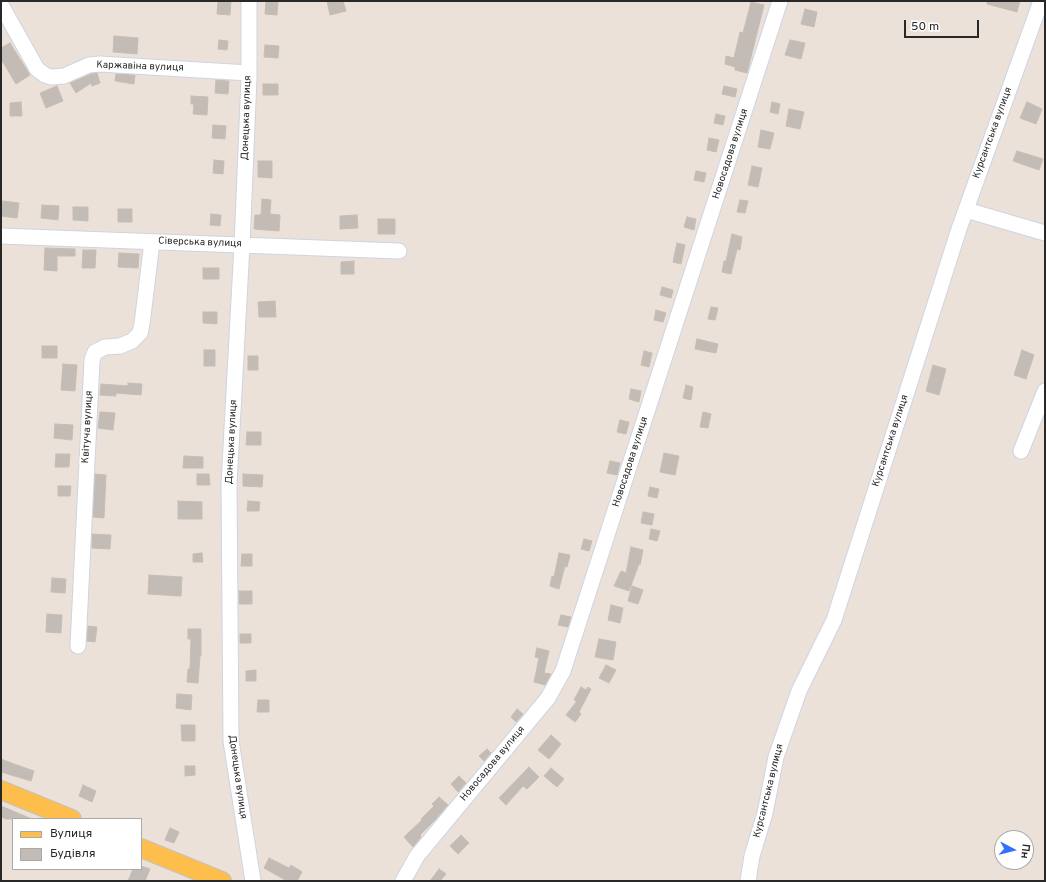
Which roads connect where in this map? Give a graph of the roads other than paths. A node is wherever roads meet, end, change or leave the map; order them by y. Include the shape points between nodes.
1 (249, 1) edge
2 (780, 1) edge
3 (1041, 1) edge
4 (1, 5) edge
5 (249, 73) junction
6 (966, 210) junction
7 (1045, 233) edge
8 (1, 236) edge
9 (152, 242) junction
10 (242, 245) junction
11 (399, 251) dead end
12 (1045, 391) edge
13 (1021, 451) dead end
14 (78, 646) dead end
15 (1, 790) edge
16 (70, 818) edge
17 (142, 848) edge
18 (222, 881) edge
19 (253, 881) edge
20 (403, 881) edge
21 (748, 881) edge

1 - 5 street, Донецька вулиця
2 - 20 street, Новосадова вулиця via 563,671 548,698 417,856
3 - 6 street, Курсантська вулиця
4 - 5 street, Каржавіна вулиця via 37,69 51,77 64,76 100,64
5 - 10 street, Донецька вулиця
6 - 7 street
6 - 21 street, Курсантська вулиця via 834,620 799,691 776,758
8 - 9 street, Сіверська вулиця
9 - 10 street, Сіверська вулиця
9 - 14 street, Квітуча вулиця via 140,332 132,341 95,352 92,360
10 - 11 street, Сіверська вулиця
10 - 19 street, Донецька вулиця via 229,484 230,740
12 - 13 street
15 - 16 main road
17 - 18 main road

